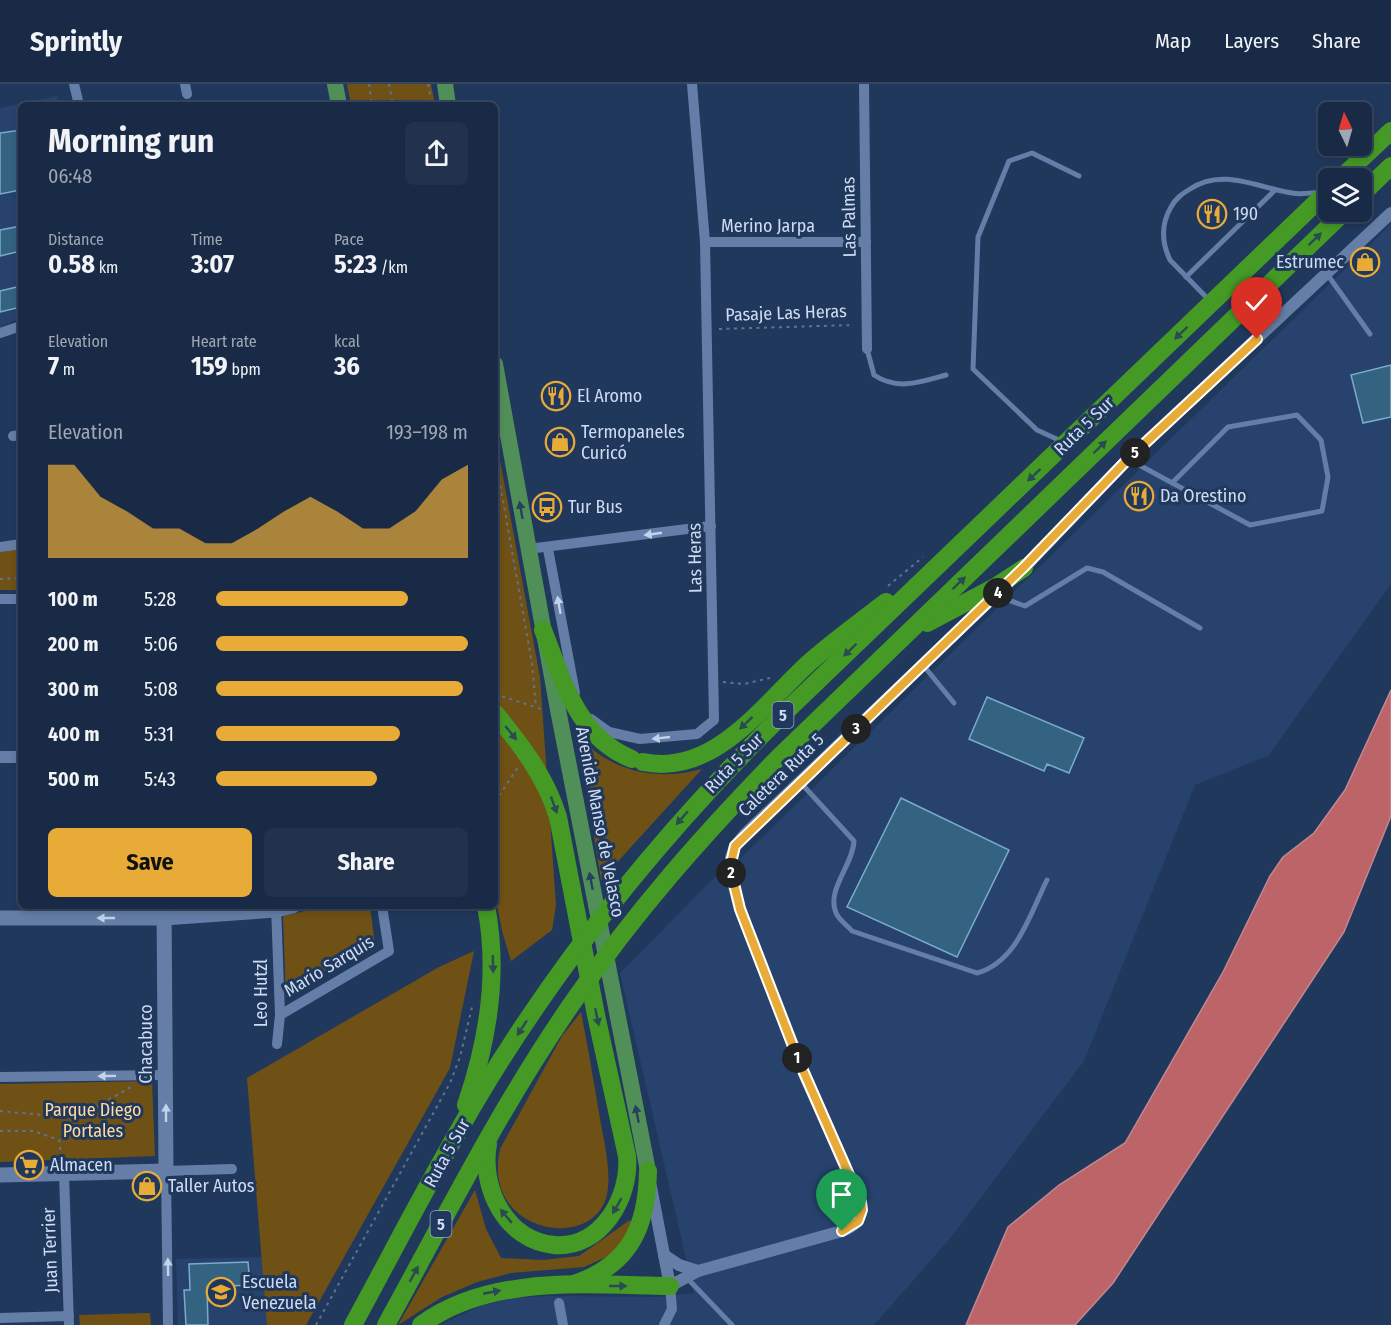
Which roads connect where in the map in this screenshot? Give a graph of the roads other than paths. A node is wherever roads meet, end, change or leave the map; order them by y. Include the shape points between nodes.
1 (74, 84) edge
2 (335, 84) edge
3 (444, 84) edge
4 (692, 84) edge
5 (864, 84) edge
6 (78, 102) edge
7 (338, 102) edge
8 (447, 102) edge
9 (1391, 131) edge
10 (1391, 166) edge
11 (1352, 168) edge
12 (1079, 176) dead end
13 (1372, 184) edge
14 (1275, 190) junction
15 (1318, 192) edge
16 (1318, 201) edge
17 (1391, 213) edge
18 (1334, 222) edge
19 (705, 242) junction
20 (866, 242) junction
21 (1327, 274) junction
22 (1186, 277) junction
23 (1212, 303) junction
24 (18, 327) edge
25 (0, 333) edge
26 (1370, 334) dead end
27 (867, 349) joint
28 (946, 375) dead end
29 (498, 381) edge
30 (1067, 443) junction
31 (1128, 459) junction
32 (1172, 483) junction
33 (711, 526) junction
34 (18, 544) edge
35 (0, 547) edge
36 (528, 549) junction
37 (548, 549) junction
38 (952, 552) junction
39 (1024, 567) junction
40 (996, 595) junction
41 (0, 599) edge
42 (18, 599) edge
43 (1200, 628) dead end
44 (543, 630) junction
45 (902, 638) junction
46 (923, 665) junction
47 (954, 703) dead end
48 (498, 704) edge
49 (0, 757) edge
50 (18, 757) edge
51 (800, 782) junction
52 (1047, 880) dead end
53 (248, 909) edge
54 (276, 909) edge
55 (382, 909) edge
56 (486, 909) edge
57 (164, 912) edge
58 (0, 918) edge
59 (280, 1015) junction
60 (278, 1044) dead end
61 (159, 1076) junction
62 (0, 1077) edge
63 (497, 1123) junction
64 (454, 1139) junction
65 (232, 1169) dead end
66 (166, 1171) junction
67 (648, 1171) junction
68 (64, 1174) junction
69 (0, 1175) edge
70 (664, 1256) junction
71 (698, 1271) junction
72 (678, 1282) junction
73 (567, 1286) junction
74 (559, 1303) dead end
75 (0, 1318) edge
76 (69, 1321) edge
77 (168, 1325) edge
78 (353, 1325) edge
79 (386, 1325) edge
80 (421, 1325) edge
81 (563, 1325) edge
82 (664, 1325) edge
83 (732, 1325) edge

1 - 6 street
2 - 7 main road
3 - 8 main road
4 - 19 street, Las Heras
5 - 20 street, Las Palmas
9 - 11 highway
10 - 13 highway
12 - 30 lane via 1032,153 1009,161 978,237 973,369 1037,430
14 - 15 lane via 1296,194
14 - 22 lane
14 - 22 lane via 1242,180 1220,179 1199,183 1179,196 1168,211 1164,237 1170,260
16 - 23 highway, Ruta 5 Sur / 5
17 - 21 street, Caletera Ruta 5
45 -> 18 highway, Ruta 5 Sur / 5
19 - 20 street, Merino Jarpa
19 - 33 street, Las Heras
20 - 27 street, Las Palmas
21 - 26 lane
21 - 31 street, Caletera Ruta 5
22 - 23 lane
23 -> 30 highway, Ruta 5 Sur / 5
24 - 25 street
27 - 28 lane via 874,375 886,382 910,385
36 -> 29 main road, Avenida Manso de Velasco
30 -> 38 highway, Ruta 5 Sur / 5
31 - 32 lane
31 - 39 street, Caletera Ruta 5
32 - 32 lane via 1228,427 1297,414 1321,440 1328,477 1322,511 1250,525
33 -> 37 street
33 -> 37 street, Las Heras via 714,720 697,734 640,739 619,736 592,720 575,692
34 - 35 street
36 - 37 street
36 - 44 main road, Avenida Manso de Velasco
38 -> 44 highway via 826,648 721,744 682,762 665,765 637,761 603,743 579,715
38 -> 64 highway, Ruta 5 Sur / 5 via 689,811 568,963 520,1031
39 - 40 street, Caletera Ruta 5
39 - 45 highway
40 - 43 lane via 1025,606 1087,568 1103,572
40 - 46 street, Caletera Ruta 5
41 - 42 street
67 -> 44 main road, Avenida Manso de Velasco
45 - 63 highway, Ruta 5 Sur / 5 via 737,800 664,881 572,1004
46 - 47 lane
46 - 51 street, Caletera Ruta 5
48 -> 63 highway via 549,792 558,817 627,1156 625,1190 608,1220 589,1235 555,1245 534,1239 515,1227 494,1201 487,1179 488,1145
49 - 50 street
51 - 52 lane via 854,842 854,852 832,900 836,915 852,931 977,973 991,969 1010,953
51 - 71 street, Caletera Ruta 5 via 735,846 731,875 759,961 859,1197 861,1213 856,1224 842,1231
53 - 57 main road
54 - 59 street, Leo Hutzl
55 - 59 street, Mario Sarquis via 389,951
56 -> 64 highway via 493,951 491,995 472,1085
57 -> 58 main road
57 - 61 main road, Chacabuco
59 - 60 street, Leo Hutzl
61 -> 62 street
66 -> 61 main road, Chacabuco
79 -> 63 highway, Ruta 5 Sur / 5
64 - 78 highway, Ruta 5 Sur / 5
65 - 66 street
66 - 68 main road
77 -> 66 street, Chacabuco
67 - 70 street, Avenida Manso de Velasco
67 - 73 highway via 643,1217 631,1243 601,1271
68 - 69 main road
68 - 76 street, Juan Terrier
70 - 71 street
70 - 72 street, Avenida Manso de Velasco
71 - 72 street, Caletera Ruta 5
73 -> 72 highway
72 - 82 street
72 - 83 lane
80 -> 73 highway via 450,1307 489,1292
74 - 81 street
75 - 76 street

